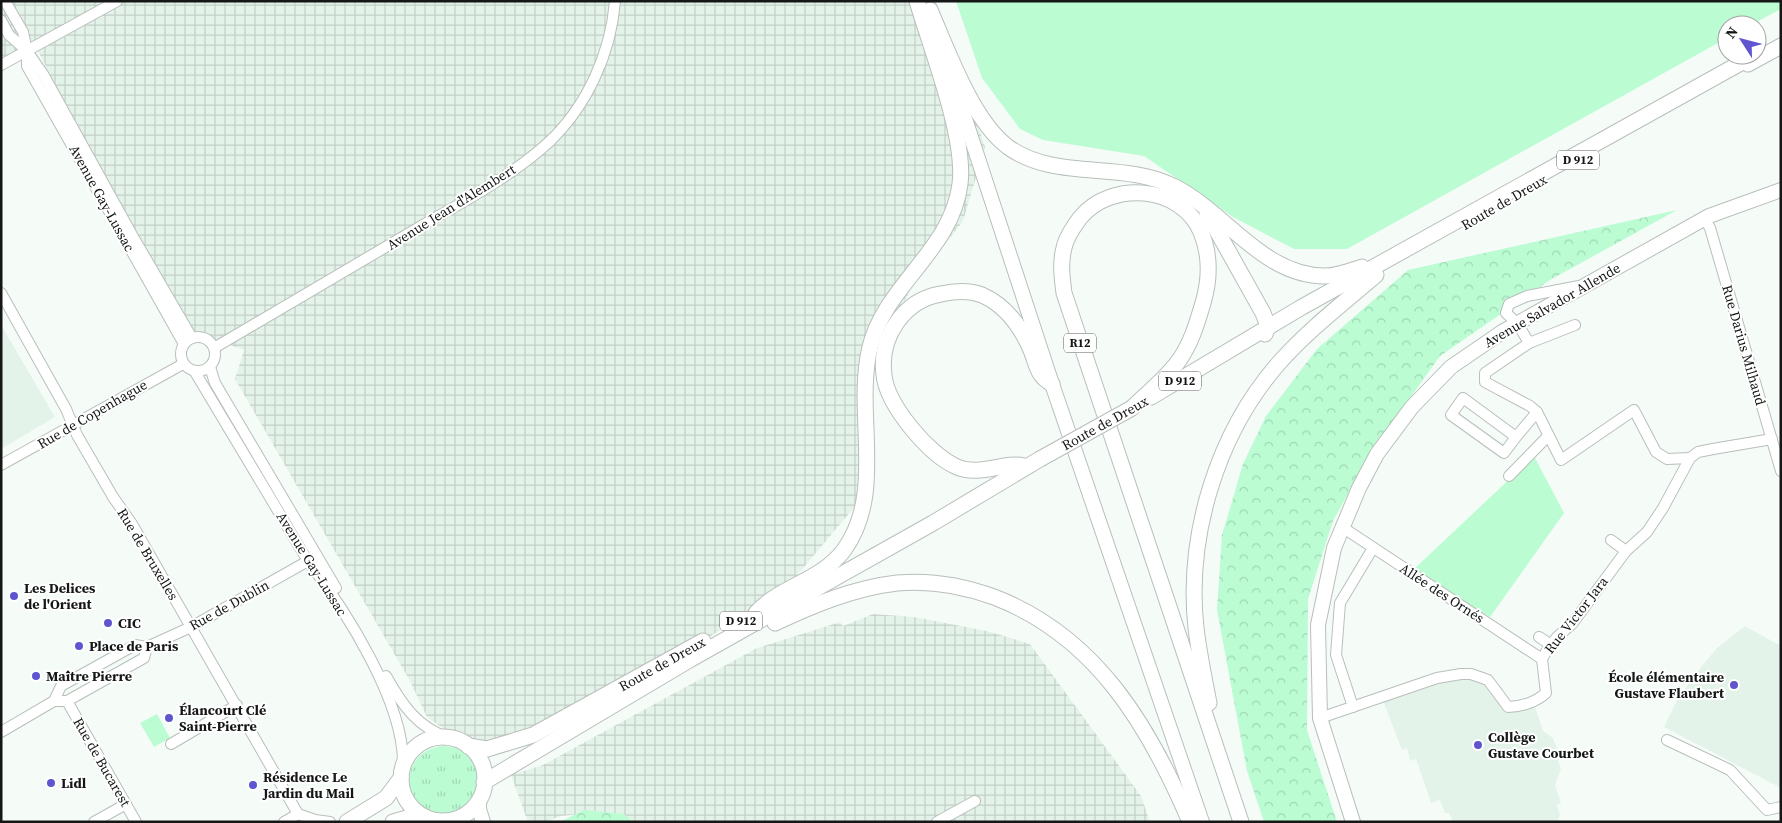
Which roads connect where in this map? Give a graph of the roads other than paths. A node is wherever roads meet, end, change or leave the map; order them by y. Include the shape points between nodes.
1 (6, 1) edge
2 (117, 1) edge
3 (615, 1) edge
4 (916, 1) edge
5 (928, 6) edge
6 (1, 20) edge
7 (1781, 41) edge
8 (1781, 46) edge
9 (1767, 48) edge
10 (27, 51) junction
11 (1, 65) edge
12 (1736, 65) edge
13 (1781, 190) edge
14 (1203, 205) junction
15 (1705, 219) junction
16 (1402, 250) junction
17 (1376, 275) junction
18 (1583, 285) junction
19 (1, 293) edge
20 (1518, 324) junction
21 (1575, 324) dead end
22 (1268, 326) junction
23 (192, 338) junction
24 (1258, 342) junction
25 (1530, 343) junction
26 (184, 344) junction
27 (214, 348) junction
28 (1227, 354) junction
29 (183, 364) junction
30 (210, 367) junction
31 (195, 372) junction
32 (1052, 384) junction
33 (1132, 408) junction
34 (1537, 412) junction
35 (72, 424) junction
36 (1548, 436) junction
37 (1516, 437) junction
38 (1772, 439) junction
39 (1690, 458) junction
40 (1, 465) edge
41 (1027, 466) junction
42 (1781, 472) edge
43 (1509, 476) dead end
44 (1008, 477) junction
45 (1342, 527) junction
46 (1611, 540) dead end
47 (1373, 548) junction
48 (1626, 551) junction
49 (308, 561) junction
50 (756, 613) junction
51 (191, 627) junction
52 (1540, 638) dead end
53 (1551, 645) junction
54 (147, 647) junction
55 (1542, 659) junction
56 (691, 660) junction
57 (54, 701) junction
58 (67, 702) junction
59 (237, 705) junction
60 (1353, 707) junction
61 (1320, 718) junction
62 (1, 732) edge
63 (450, 738) junction
64 (1667, 740) dead end
65 (171, 744) dead end
66 (468, 746) junction
67 (1220, 756) junction
68 (402, 772) junction
69 (484, 782) junction
70 (479, 800) junction
71 (974, 801) dead end
72 (126, 804) junction
73 (1781, 807) edge
74 (298, 814) junction
75 (436, 820) edge
76 (94, 822) edge
77 (136, 822) edge
78 (284, 822) edge
79 (330, 822) edge
80 (347, 822) edge
81 (393, 822) edge
82 (483, 822) edge
83 (937, 822) edge
84 (1190, 822) edge
85 (1202, 822) edge
86 (1240, 822) edge
87 (1353, 822) edge

1 - 10 street, Avenue Gay-Lussac via 23,32
2 - 10 street
3 - 27 street, Avenue Jean d'Alembert via 607,45 596,74 584,99 549,142 496,182
4 - 50 main road via 960,153 958,200 944,234 882,317 870,347 866,380 865,492 862,513 854,532 844,550 826,568 766,602
5 - 14 main road via 980,115 1008,146 1037,161 1061,167 1159,180
5 - 32 street
6 - 10 street, Avenue Gay-Lussac via 10,35
7 - 9 main road, Route de Dreux / D 912
8 - 17 main road, Route de Dreux / D 912
10 - 11 street
10 - 23 street, Avenue Gay-Lussac
10 - 26 street, Avenue Gay-Lussac via 27,66
12 - 16 main road, Route de Dreux / D 912
13 - 15 street, Avenue Salvador Allende
14 - 16 main road via 1267,258 1307,274 1326,276 1346,272
14 - 22 main road
15 - 18 street, Avenue Salvador Allende
15 - 38 street, Rue Darius Milhaud
16 - 22 main road, Route de Dreux / D 912
17 - 24 main road, Route de Dreux / D 912
17 - 67 main road, R12 via 1329,314 1271,372 1232,434 1205,505 1195,581 1196,627
18 - 20 street, Avenue Salvador Allende
18 - 20 street via 1527,296 1509,304 1506,313
19 - 35 street, Rue de Bruxelles
20 - 25 street
20 - 45 street, Avenue Salvador Allende via 1451,367 1412,406 1377,454
21 - 25 street
22 - 24 main road
22 - 28 main road, Route de Dreux / D 912
23 - 26 street
23 - 27 street via 208,340
24 - 28 main road, Route de Dreux / D 912
25 - 34 street via 1485,373 1485,382
26 - 29 street
27 - 30 street via 215,358
28 - 33 main road, Route de Dreux / D 912
29 - 31 street
29 - 35 street, Rue de Copenhague
30 - 31 street
30 - 63 street, Avenue Gay-Lussac via 214,383 392,686 422,725
31 - 49 street, Avenue Gay-Lussac
32 - 41 main road via 1042,378 1016,322 1002,306 981,294 957,291 930,296 910,307 892,328 885,353 884,375 892,400 924,442 958,468 982,470 1016,464
32 - 85 street
33 - 41 main road, Route de Dreux / D 912, bridge
33 - 67 main road, R12 via 1179,360 1192,339 1210,266 1201,231 1180,206 1164,197 1127,192 1106,198 1086,211 1074,226 1064,246 1061,266 1064,293
34 - 36 street
34 - 37 street
35 - 40 street, Rue de Copenhague
35 - 51 street, Rue de Bruxelles
36 - 39 street via 1561,460 1634,410 1656,452 1667,459
36 - 43 street
37 - 37 street via 1504,454 1451,415 1463,398
38 - 39 street via 1698,452
38 - 42 street, Rue Darius Milhaud
39 - 48 street, Rue Victor Jara via 1647,532
41 - 44 main road, Route de Dreux / D 912
44 - 50 main road, Route de Dreux / D 912
44 - 56 main road, Route de Dreux / D 912 via 933,524
45 - 47 street, Allée des Ornés
45 - 61 street, Avenue Salvador Allende via 1330,562 1318,625
46 - 48 street
47 - 55 street, Allée des Ornés
47 - 60 street via 1340,603 1336,655
48 - 53 street, Rue Victor Jara via 1572,624
49 - 51 street, Rue de Dublin
49 - 68 street, Avenue Gay-Lussac via 326,583 382,682 402,739
50 - 66 main road, Route de Dreux / D 912 via 533,735 487,749
51 - 54 street, Rue de Dublin
51 - 59 street, Rue de Bruxelles
52 - 53 street
53 - 55 street, Rue Victor Jara
54 - 57 street, Rue de Dublin via 135,645 61,686
54 - 58 street, Rue de Dublin via 144,658
55 - 60 street, Rue Victor Jara via 1546,692 1540,698 1516,707 1508,707 1488,680 1471,674 1437,678
56 - 69 main road, Route de Dreux / D 912
56 - 84 main road via 714,653 820,602 871,588 897,583 970,588 1018,606 1062,634 1094,662 1146,732 1169,772
57 - 58 street
57 - 62 street, Rue de Dublin
58 - 72 street, Rue de Bucarest
59 - 65 street
59 - 74 street, Rue de Bruxelles
60 - 61 street, Rue Victor Jara
61 - 87 street, Avenue Salvador Allende
63 - 66 main road
63 - 68 main road via 435,738 421,744 410,753
64 - 73 street via 1730,770 1767,810
66 - 69 main road via 481,762
67 - 86 main road, R12
68 - 75 main road via 408,801 416,811
68 - 80 main road via 386,798
69 - 70 main road
70 - 75 main road via 460,817
70 - 82 street
71 - 83 street
72 - 76 street
72 - 77 street, Rue de Bucarest
74 - 78 street
74 - 79 street
75 - 81 main road via 414,816

